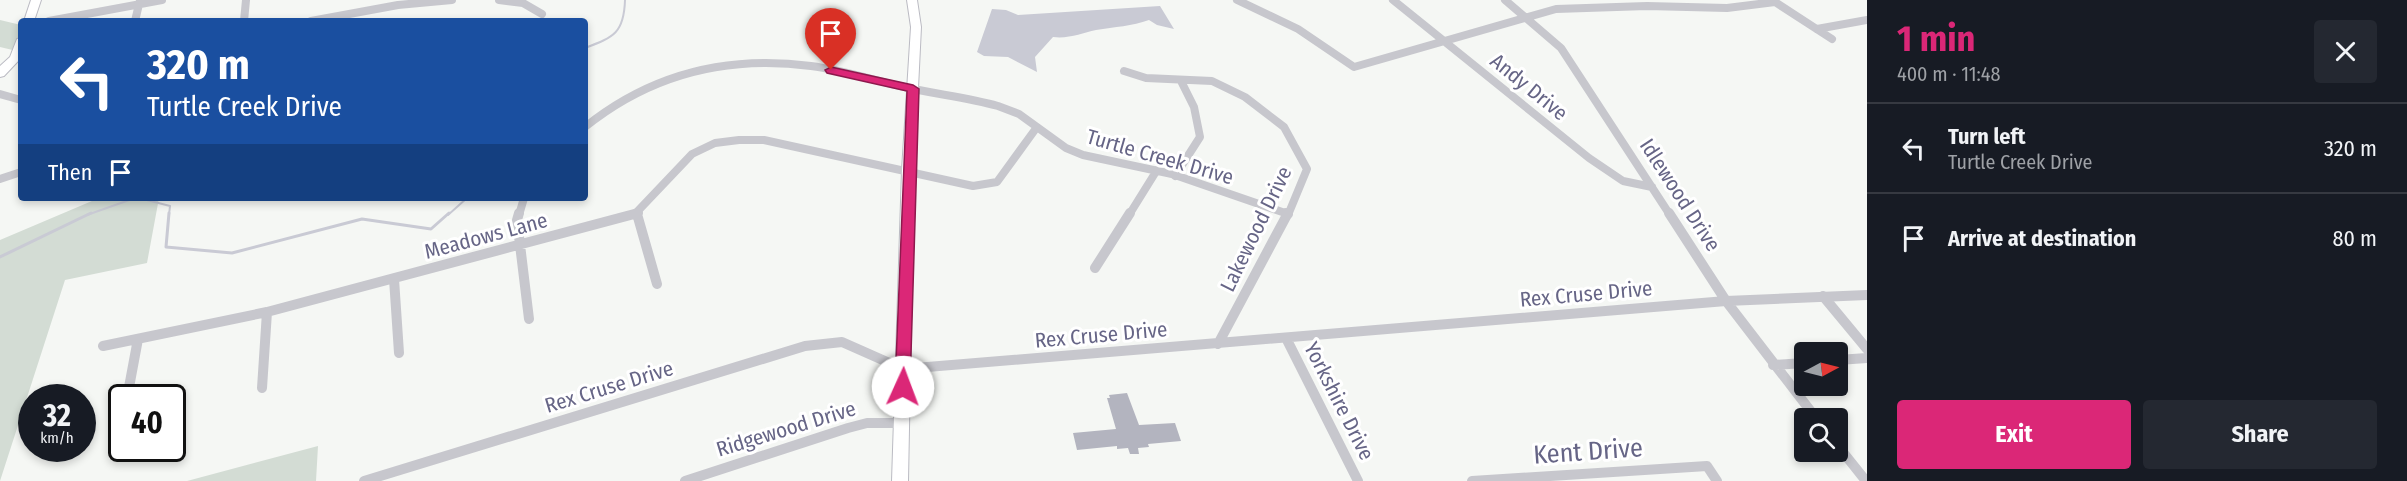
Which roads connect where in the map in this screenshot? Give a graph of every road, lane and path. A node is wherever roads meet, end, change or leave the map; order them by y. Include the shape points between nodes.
1 (36, 0) edge
2 (162, 0) edge
3 (246, 0) edge
4 (452, 0) edge
5 (499, 0) edge
6 (912, 0) edge
7 (1237, 0) edge
8 (1393, 0) edge
9 (1505, 0) edge
10 (433, 1) edge
11 (1773, 1) edge
12 (140, 2) edge
13 (542, 14) dead end
14 (1527, 17) junction
15 (30, 18) edge
16 (63, 18) edge
17 (136, 18) edge
18 (244, 18) edge
19 (342, 18) edge
20 (1867, 21) edge
21 (1817, 29) junction
22 (1832, 39) dead end
23 (1444, 42) junction
24 (18, 50) edge
25 (1124, 71) dead end
26 (0, 74) edge
27 (1181, 81) junction
28 (913, 89) junction
29 (0, 94) edge
30 (18, 99) edge
31 (588, 124) edge
32 (1037, 127) junction
33 (908, 170) junction
34 (1156, 170) junction
35 (18, 173) edge
36 (1175, 176) junction
37 (2, 178) edge
38 (1652, 187) junction
39 (523, 201) edge
40 (637, 214) junction
41 (1288, 214) junction
42 (519, 247) junction
43 (1095, 268) dead end
44 (394, 279) junction
45 (657, 284) dead end
46 (1867, 295) edge
47 (1823, 296) junction
48 (1726, 301) junction
49 (267, 312) junction
50 (529, 319) dead end
51 (1286, 338) junction
52 (138, 339) junction
53 (1218, 344) junction
54 (103, 346) dead end
55 (1867, 349) edge
56 (399, 353) dead end
57 (1867, 358) edge
58 (1848, 359) edge
59 (1794, 364) edge
60 (1773, 365) junction
61 (903, 369) junction
62 (130, 384) edge
63 (262, 388) dead end
64 (1808, 408) edge
65 (901, 423) junction
66 (1848, 458) edge
67 (371, 480) edge
68 (685, 481) edge
69 (900, 481) edge
70 (1358, 481) edge
71 (1472, 481) edge
72 (1717, 481) edge
73 (1866, 481) edge

1 - 15 street
2 - 12 street
3 - 18 street
4 - 10 street
5 - 13 street via 523,3
6 - 28 street via 916,27
7 - 23 street via 1316,39 1354,67
8 - 23 street, Andy Drive
9 - 14 street, Idlewood Drive
10 - 19 street
11 - 14 street via 1727,8 1556,9
11 - 21 street
12 - 16 street
12 - 17 street
14 - 23 street
14 - 38 street, Idlewood Drive via 1561,48
20 - 21 street
21 - 22 street
23 - 38 street, Andy Drive via 1589,158 1623,181
24 - 26 street
25 - 27 street, Lakewood Drive via 1146,78
27 - 36 street via 1194,107 1200,137
27 - 41 street, Lakewood Drive via 1212,81 1245,97 1284,127 1307,169
28 - 31 street, Turtle Creek Drive via 810,66 726,65 686,73 641,90
28 - 32 street, Turtle Creek Drive via 1012,110
28 - 33 street
29 - 30 street
32 - 33 street via 997,182 973,186
32 - 34 street, Turtle Creek Drive via 1075,152
33 - 40 street via 764,140 715,143 692,154
33 - 61 street
34 - 36 street, Turtle Creek Drive
34 - 43 street
35 - 37 street
36 - 41 street, Turtle Creek Drive
38 - 48 street, Idlewood Drive
39 - 42 street via 517,220
40 - 42 street, Meadows Lane
40 - 45 street
41 - 53 street, Lakewood Drive
42 - 44 street, Meadows Lane
42 - 50 street
44 - 49 street, Meadows Lane
44 - 56 street
46 - 47 street, Rex Cruse Drive
47 - 48 street, Rex Cruse Drive
47 - 55 street
48 - 51 street, Rex Cruse Drive
48 - 60 street, Idlewood Drive
49 - 52 street, Meadows Lane
49 - 63 street
51 - 53 street, Rex Cruse Drive
51 - 70 street, Yorkshire Drive
52 - 54 street, Meadows Lane
52 - 62 street
53 - 61 street, Rex Cruse Drive
57 - 58 street
59 - 60 street
60 - 64 street, Idlewood Drive
61 - 65 street
61 - 67 street, Rex Cruse Drive via 842,342 805,346
65 - 68 street, Ridgewood Drive via 867,423 848,428
65 - 69 street
66 - 73 street
71 - 72 street, Kent Drive via 1707,466

